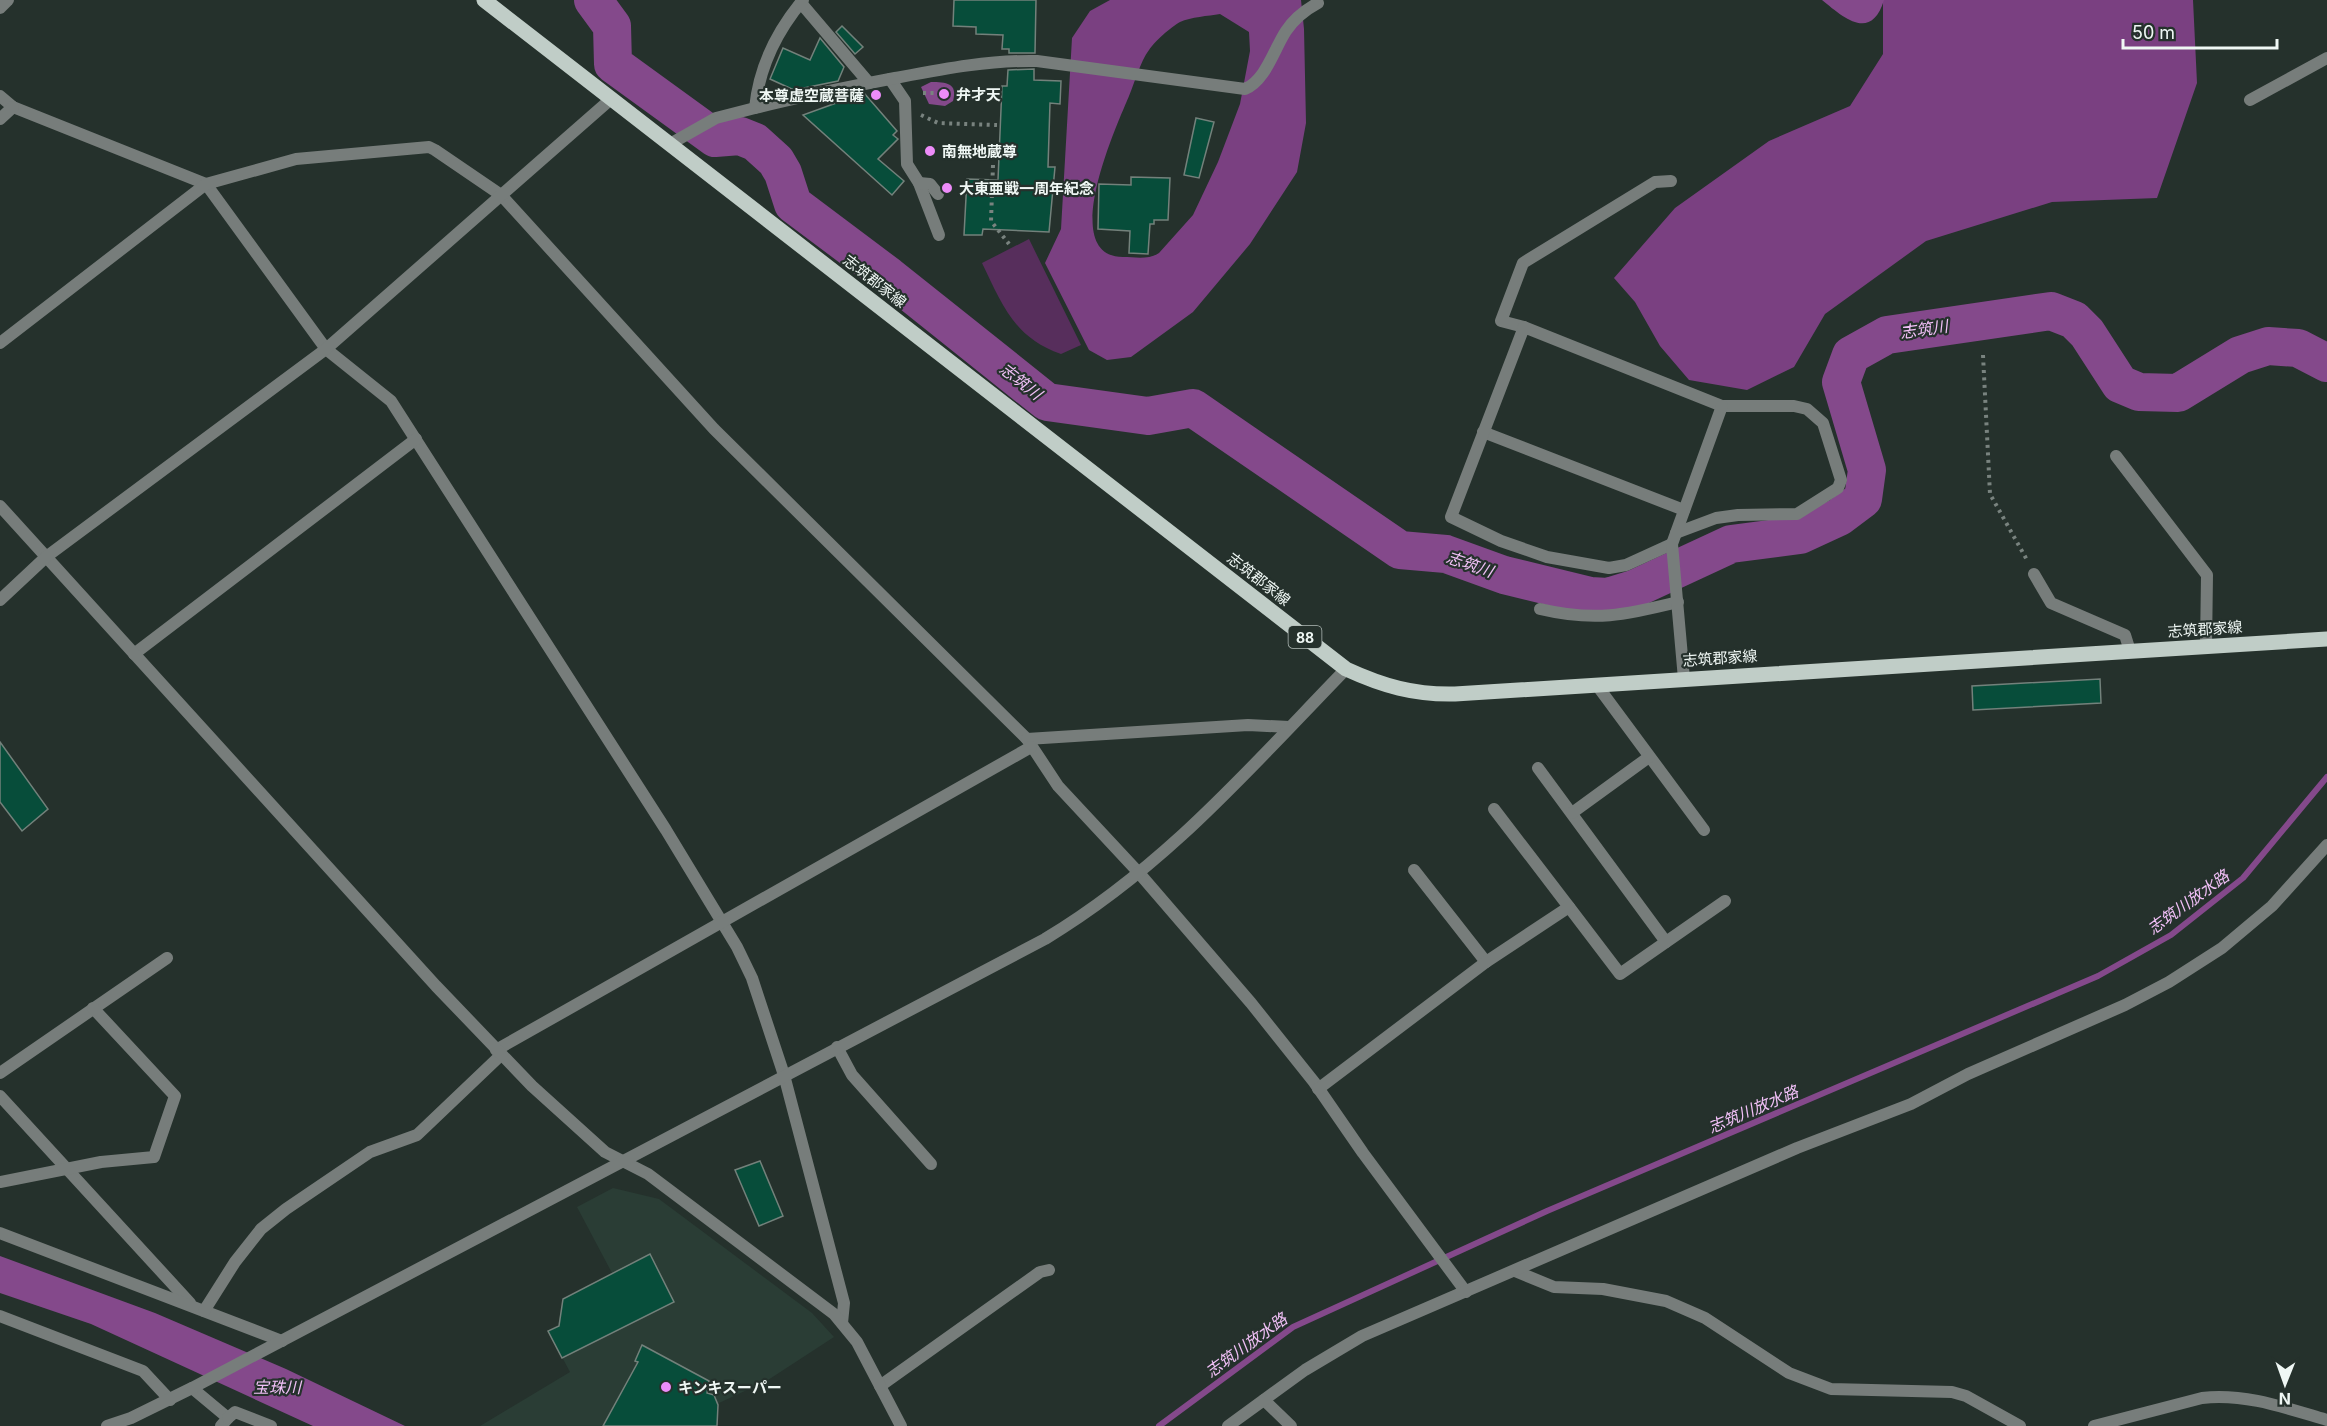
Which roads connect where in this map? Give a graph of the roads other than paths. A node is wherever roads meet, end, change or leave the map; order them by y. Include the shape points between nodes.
1 (8, 0) edge
2 (484, 0) edge
3 (802, 1) edge
4 (1318, 3) dead end
5 (0, 8) edge
6 (2327, 58) edge
7 (890, 79) junction
8 (869, 83) junction
9 (0, 96) edge
10 (611, 99) junction
11 (2250, 100) dead end
12 (13, 107) junction
13 (755, 108) junction
14 (0, 119) edge
15 (670, 144) junction
16 (1671, 181) dead end
17 (919, 183) junction
18 (206, 184) junction
19 (938, 194) dead end
20 (501, 195) junction
21 (939, 235) dead end
22 (1524, 327) junction
23 (0, 343) edge
24 (326, 349) junction
25 (1722, 406) junction
26 (1483, 432) junction
27 (416, 439) junction
28 (2116, 456) dead end
29 (0, 506) edge
30 (1684, 510) junction
31 (1674, 544) junction
32 (46, 557) junction
33 (2034, 574) road end
34 (0, 600) edge
35 (1678, 602) junction
36 (1540, 609) dead end
37 (2327, 639) edge
38 (2206, 647) junction
39 (2130, 651) junction
40 (134, 654) junction
41 (1346, 669) junction
42 (1684, 679) junction
43 (1596, 684) junction
44 (1289, 727) junction
45 (1029, 743) junction
46 (1649, 757) junction
47 (1538, 768) dead end
48 (1494, 809) dead end
49 (1572, 813) junction
50 (1704, 830) dead end
51 (2327, 845) edge
52 (1414, 870) dead end
53 (1139, 873) junction
54 (1725, 901) dead end
55 (1569, 907) junction
56 (722, 921) junction
57 (1666, 942) junction
58 (167, 958) dead end
59 (1486, 962) junction
60 (93, 1008) junction
61 (837, 1047) junction
62 (498, 1052) junction
63 (0, 1073) edge
64 (784, 1075) junction
65 (1318, 1089) junction
66 (0, 1096) edge
67 (622, 1162) junction
68 (931, 1164) dead end
69 (66, 1168) junction
70 (0, 1182) edge
71 (0, 1233) edge
72 (1049, 1270) dead end
73 (1515, 1271) junction
74 (1466, 1292) junction
75 (199, 1309) junction
76 (0, 1316) edge
77 (842, 1323) junction
78 (282, 1341) junction
79 (880, 1386) junction
80 (192, 1388) junction
81 (170, 1400) junction
82 (1264, 1400) junction
83 (2327, 1420) edge
84 (225, 1422) edge
85 (107, 1426) edge
86 (271, 1426) edge
87 (901, 1426) edge
88 (1228, 1426) edge
89 (1291, 1426) edge
90 (2020, 1426) edge
91 (2094, 1426) edge

1 - 5 street
2 - 10 main road, 志筑郡家線 / 88
3 - 8 street
3 - 13 street via 766,59 757,85
4 - 7 street via 1288,28 1267,66 1245,89 1037,61 972,63
6 - 11 street
7 - 8 street
7 - 17 street via 905,101 906,158
8 - 13 street
9 - 12 street
10 - 15 main road, 志筑郡家線 / 88
10 - 20 street
12 - 14 street
12 - 18 street
13 - 15 street via 716,118
15 - 41 main road, 志筑郡家線 / 88
16 - 22 street via 1655,182 1523,263 1501,321
17 - 19 street via 930,184
17 - 21 street
18 - 20 street via 296,159 429,147
18 - 23 street
18 - 24 street
20 - 24 street
20 - 45 street via 714,429
22 - 25 street
22 - 26 street
24 - 27 street via 391,401
24 - 32 street
25 - 30 street
25 - 31 street via 1794,405 1807,409 1823,423 1841,480 1838,488 1797,514 1716,518
26 - 30 street
26 - 31 street via 1451,518 1547,557 1609,568 1626,565
27 - 40 street
27 - 56 street
28 - 38 street via 2207,575
29 - 32 street
30 - 31 street
31 - 35 street
32 - 34 street
32 - 40 street
33 - 39 street via 2051,603 2124,635
35 - 36 street via 1626,615 1573,617
35 - 42 street
37 - 38 main road, 志筑郡家線 / 88
38 - 39 main road, 志筑郡家線 / 88
39 - 42 main road, 志筑郡家線 / 88
40 - 62 street
41 - 43 main road, 志筑郡家線 / 88 via 1386,686 1417,693
41 - 44 street
42 - 43 main road, 志筑郡家線 / 88
43 - 46 street
44 - 45 street via 1248,725
44 - 53 street via 1219,802
45 - 53 street via 1058,786
45 - 56 street
46 - 49 street
46 - 50 street
47 - 49 street
48 - 55 street
49 - 57 street
51 - 73 street via 2298,880 2248,927 2169,982 1911,1104 1797,1148
52 - 59 street
53 - 61 street via 1045,939
53 - 65 street via 1251,1003
54 - 57 street
55 - 57 street via 1620,974
55 - 59 street
56 - 62 street
56 - 64 street via 752,978
58 - 60 street
59 - 65 street
60 - 63 street
60 - 69 street via 175,1096 154,1157
61 - 64 street
61 - 68 street via 852,1075
62 - 67 street via 565,1117
62 - 75 street via 417,1135 370,1152 261,1229
64 - 67 street
64 - 77 street via 844,1303
65 - 74 street
66 - 69 street
67 - 77 street via 648,1173
67 - 78 street
69 - 70 street
69 - 75 street
71 - 75 street
72 - 79 street via 1040,1272
73 - 74 street
73 - 90 street via 1554,1287 1604,1289 1666,1301 1705,1318 1789,1373 1831,1389 1952,1392
74 - 82 street via 1362,1336
75 - 78 street
76 - 81 street via 143,1371
77 - 79 street via 857,1342
78 - 80 street
79 - 87 street
80 - 81 street
80 - 84 street
81 - 85 street
82 - 88 street
82 - 89 street
83 - 91 street via 2221,1396
84 - 86 street via 235,1412

